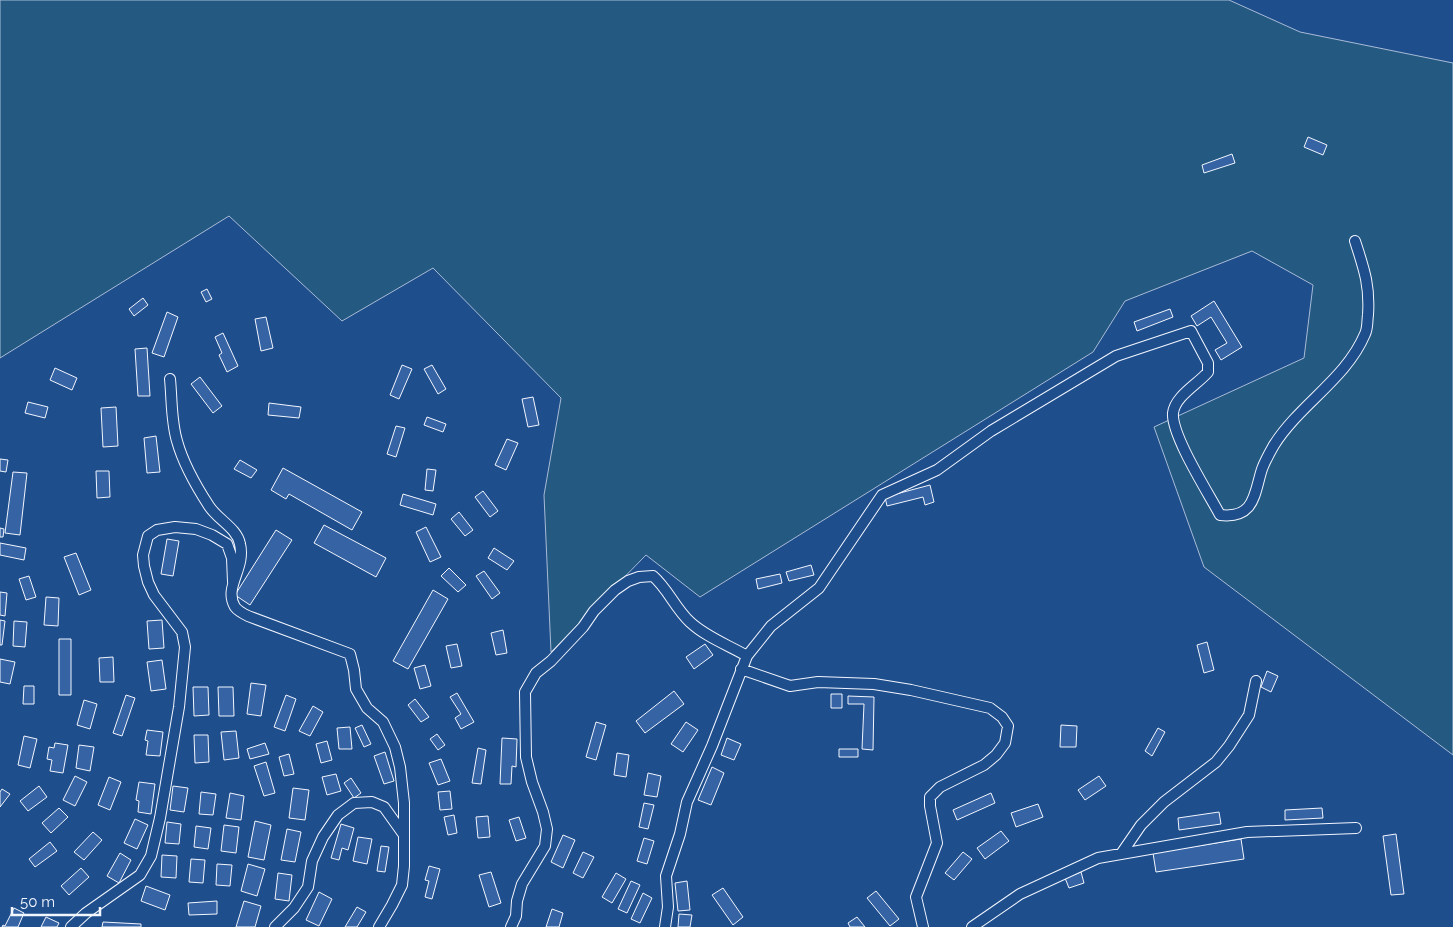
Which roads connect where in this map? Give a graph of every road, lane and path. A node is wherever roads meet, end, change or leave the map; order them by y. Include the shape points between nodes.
1 (1355, 241) dead end
2 (170, 379) dead end
3 (233, 582) junction
4 (747, 656) junction
5 (741, 668) junction
6 (1256, 681) dead end
7 (1356, 828) dead end
8 (404, 836) junction
9 (1121, 854) junction
10 (72, 927) edge
11 (275, 927) edge
12 (379, 927) edge
13 (511, 927) edge
14 (664, 927) edge
15 (923, 927) edge
16 (972, 927) edge

1 - 4 street via 1368,279 1366,332 1352,358 1290,422 1273,446 1252,503 1245,512 1220,515 1175,424 1173,412 1179,401 1208,372 1208,363 1191,331 1116,356 991,430 937,470 882,496 819,588 771,626
2 - 3 street via 177,440 189,471 210,508 235,532 240,543 242,558
3 - 8 street via 231,594 236,608 248,616 350,654 356,689 367,708 383,722 395,747 404,803
3 - 10 street via 232,558 227,544 212,535 175,527 157,530 148,536 143,555 148,582 182,632 185,647 179,707 160,818 151,856 140,875 86,913
4 - 5 street
4 - 13 street via 689,621 653,576 639,577 615,590 551,661 536,673 525,692 526,757 547,829 545,846 522,884
5 - 14 street via 687,802 666,876 668,907
5 - 15 street via 790,686 818,682 874,684 911,690 990,708 1002,717 1008,726 1005,743 996,755 984,765 940,786 930,797 937,843 916,897
6 - 9 street via 1249,715 1229,746 1216,762 1164,802 1141,825
7 - 9 street via 1247,832
8 - 11 street via 384,807 372,802 354,803 338,815 323,837 312,861 308,887 294,908
8 - 12 street via 402,885
9 - 16 street via 1098,858 1020,894

